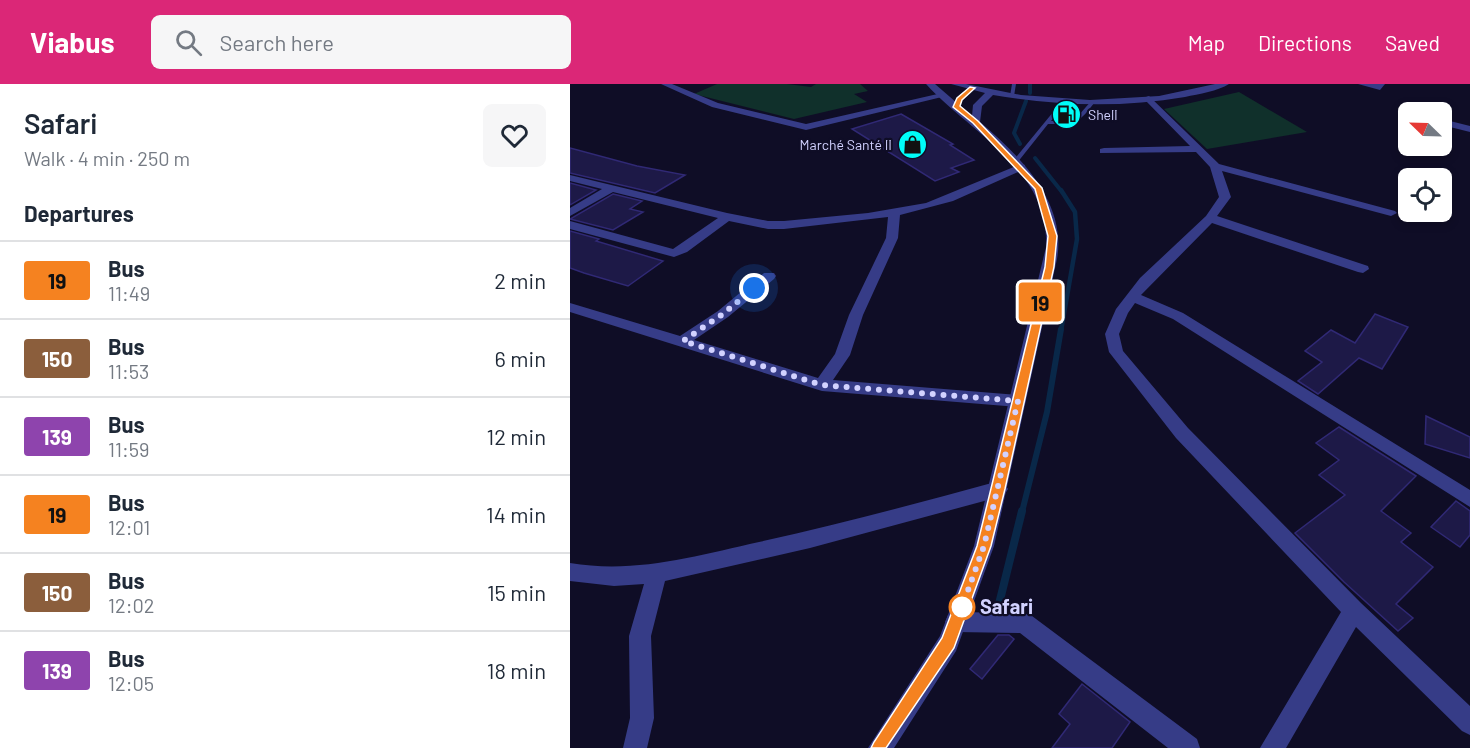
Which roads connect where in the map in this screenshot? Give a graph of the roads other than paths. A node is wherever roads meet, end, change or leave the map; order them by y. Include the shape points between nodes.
1 (665, 84) edge
2 (930, 84) edge
3 (955, 84) edge
4 (1014, 84) edge
5 (1225, 84) edge
6 (1362, 84) edge
7 (1381, 84) edge
8 (972, 88) junction
9 (991, 93) junction
10 (942, 96) junction
11 (1012, 96) junction
12 (1149, 99) junction
13 (960, 100) junction
14 (1065, 101) junction
15 (1093, 102) junction
16 (975, 122) junction
17 (1046, 123) junction
18 (1452, 124) edge
19 (1470, 129) edge
20 (1196, 149) junction
21 (1104, 151) dead end
22 (1018, 165) junction
23 (1215, 166) junction
24 (570, 177) edge
25 (610, 189) junction
26 (894, 212) junction
27 (570, 213) edge
28 (1391, 213) dead end
29 (727, 217) junction
30 (1210, 218) junction
31 (570, 225) edge
32 (1363, 268) dead end
33 (770, 276) dead end
34 (1134, 297) junction
35 (570, 307) edge
36 (683, 341) junction
37 (822, 385) junction
38 (1018, 401) junction
39 (999, 489) junction
40 (1470, 499) edge
41 (570, 572) edge
42 (657, 572) junction
43 (1354, 610) junction
44 (956, 622) junction
45 (1470, 723) edge
46 (635, 748) edge
47 (880, 748) edge
48 (1188, 748) edge
49 (1272, 748) edge

1 - 10 street via 715,105 806,127
2 - 10 street
3 - 8 street
4 - 11 lane
5 - 12 street
6 - 7 street
8 - 9 street
8 - 13 street
9 - 11 street
9 - 16 street via 978,105
10 - 13 street
11 - 14 street
12 - 15 street
12 - 20 street
13 - 16 street
14 - 15 street
14 - 17 lane
15 - 17 lane via 1077,121
16 - 22 street
17 - 22 lane
18 - 19 street
20 - 21 street
20 - 23 street
22 - 26 street via 949,199
22 - 38 street via 1038,188 1053,236
23 - 28 street
23 - 30 street via 1225,196
24 - 25 street
25 - 27 street
25 - 29 street
26 - 29 street via 784,225
26 - 37 street via 892,238 856,315 842,356
29 - 31 street via 674,253
30 - 32 street
30 - 34 street via 1145,281
33 - 36 street
34 - 40 street via 1178,316
34 - 43 street via 1121,312 1112,334 1116,352 1182,433
35 - 36 street
36 - 37 street
37 - 38 street
38 - 39 street
39 - 42 street via 833,535
39 - 44 street via 984,546
41 - 42 street via 626,576
42 - 46 street via 640,636 642,718
43 - 45 street
43 - 49 street
44 - 47 street via 948,643
44 - 48 street via 1024,623

